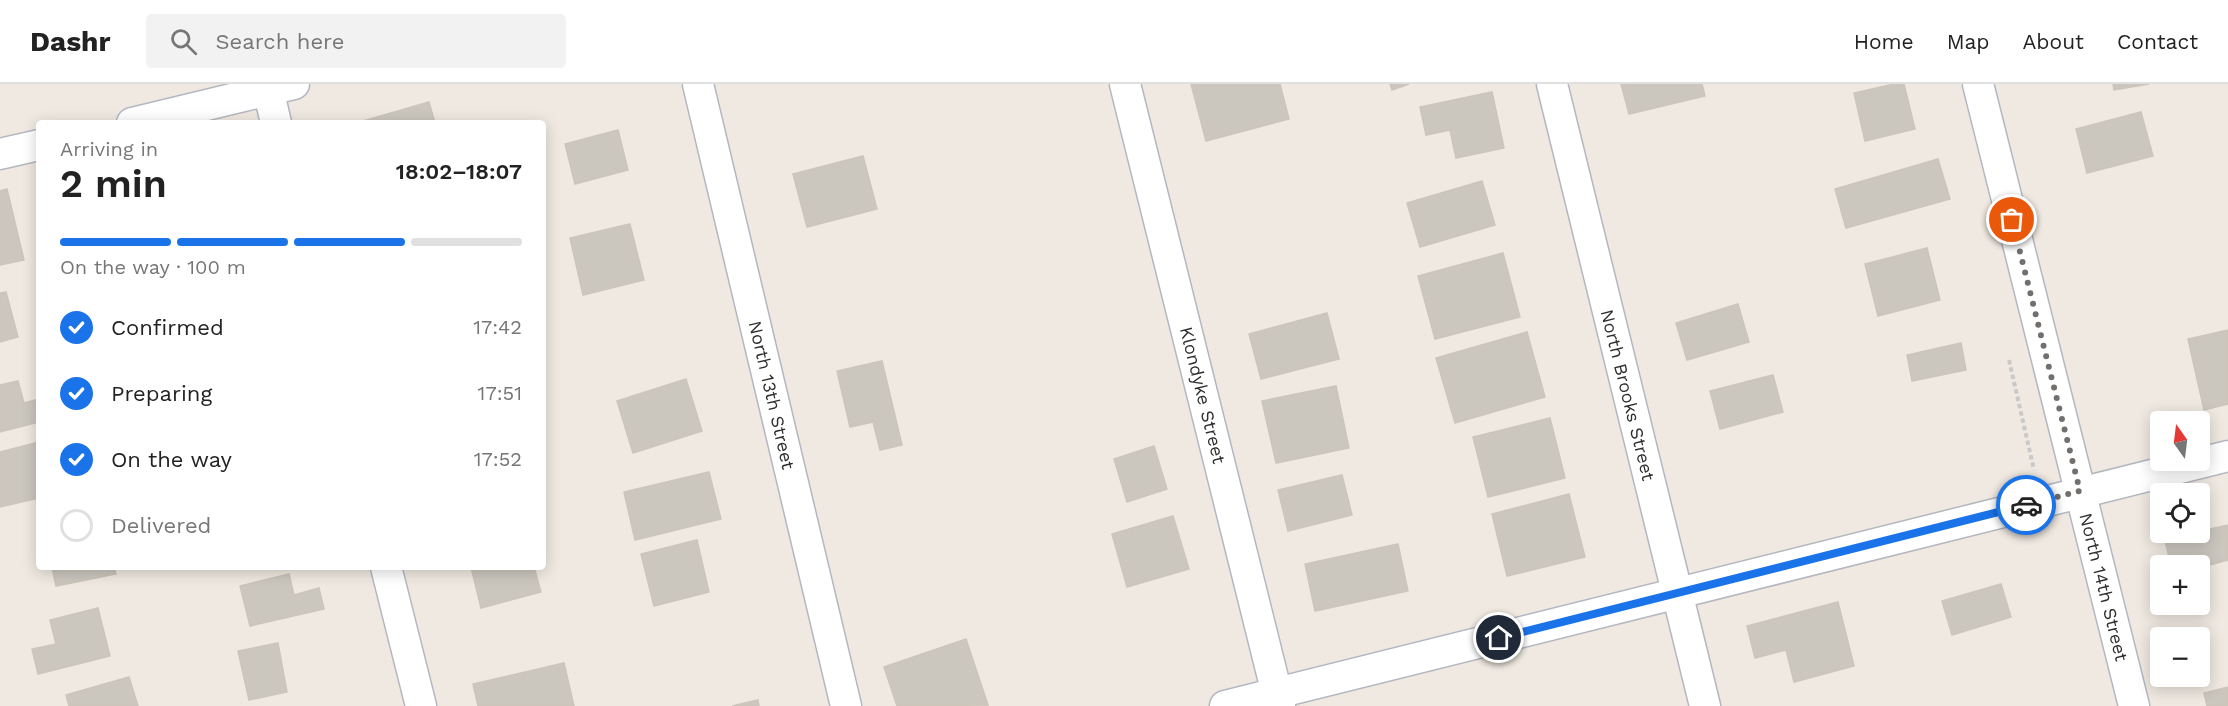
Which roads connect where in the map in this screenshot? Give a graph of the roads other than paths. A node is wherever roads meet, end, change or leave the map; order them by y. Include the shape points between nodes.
1 (698, 84) edge
2 (1125, 84) edge
3 (1552, 84) edge
4 (1978, 84) edge
5 (276, 86) edge
6 (144, 120) edge
7 (276, 120) edge
8 (36, 146) edge
9 (0, 154) edge
10 (2228, 456) edge
11 (2080, 491) junction
12 (387, 570) edge
13 (1676, 593) junction
14 (1279, 700) edge
15 (421, 706) edge
16 (846, 706) edge
17 (1225, 706) edge
18 (1705, 706) edge
19 (2134, 706) edge

1 - 16 street, North 13th Street
2 - 14 street, Klondyke Street
3 - 13 street, North Brooks Street
4 - 11 street, North 14th Street
5 - 6 street
5 - 7 street
8 - 9 street
10 - 11 street
11 - 13 street
11 - 19 street, North 14th Street
12 - 15 street
13 - 14 street
13 - 18 street, North Brooks Street
14 - 17 street

